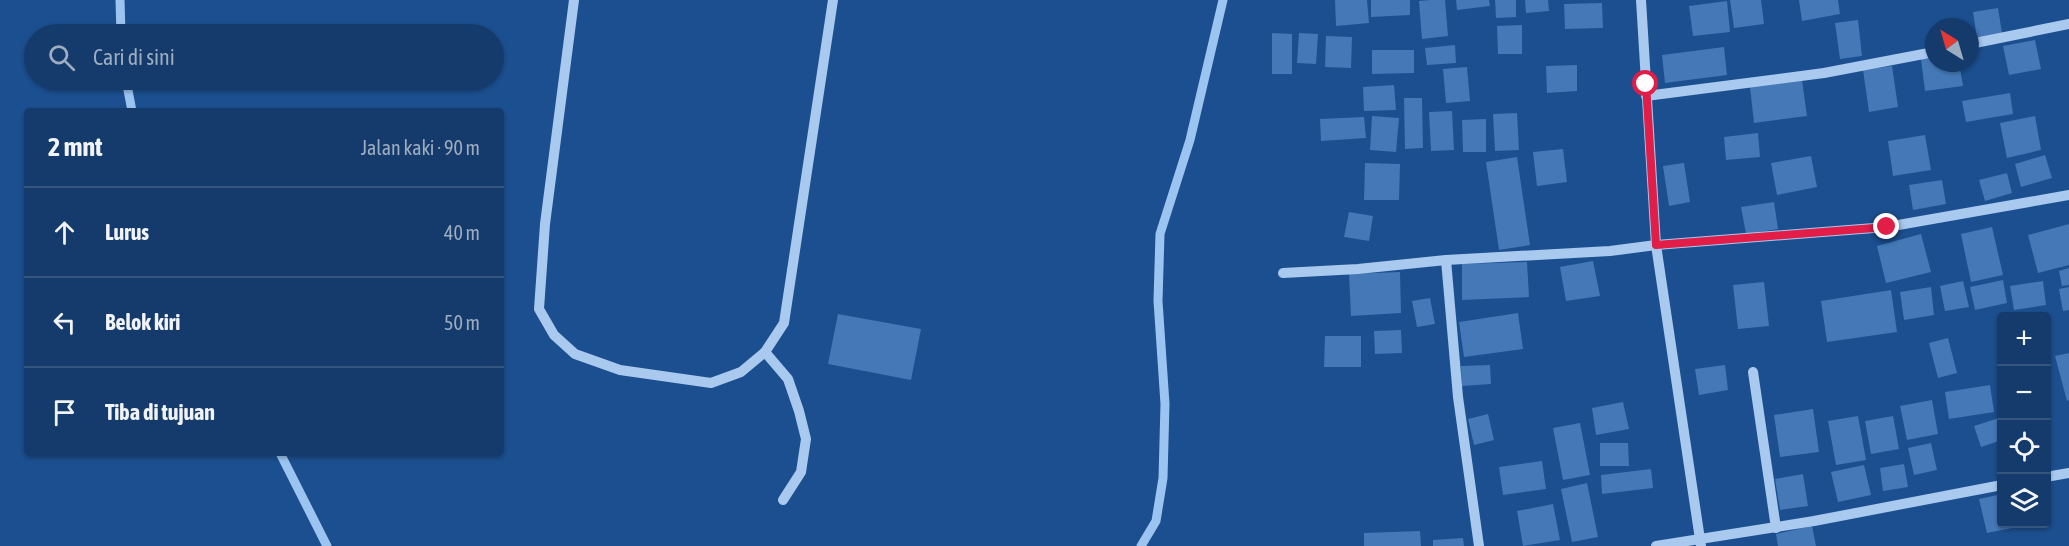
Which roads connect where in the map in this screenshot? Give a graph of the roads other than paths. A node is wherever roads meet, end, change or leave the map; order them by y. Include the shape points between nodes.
1 (574, 0) edge
2 (833, 0) edge
3 (1641, 0) edge
4 (2069, 24) edge
5 (1979, 42) edge
6 (1925, 54) edge
7 (1646, 96) junction
8 (2069, 195) edge
9 (1656, 245) junction
10 (1446, 260) junction
11 (1283, 273) dead end
12 (765, 352) junction
13 (1753, 372) dead end
14 (2069, 473) edge
15 (2051, 476) edge
16 (1997, 486) edge
17 (783, 500) dead end
18 (1776, 528) junction
19 (1701, 543) edge
20 (1479, 546) edge
21 (1656, 546) edge

1 - 12 street via 545,224 539,309 554,335 575,354 620,370 711,383 741,372
2 - 12 street via 784,323
3 - 7 street
4 - 5 street
6 - 7 street via 1824,73
7 - 9 street
8 - 9 street via 1887,227
9 - 10 street
9 - 19 street
10 - 11 street
10 - 20 street via 1458,397
12 - 17 street via 788,379 806,439 801,472
13 - 18 street
14 - 15 street
16 - 18 street
18 - 19 street
19 - 21 street

